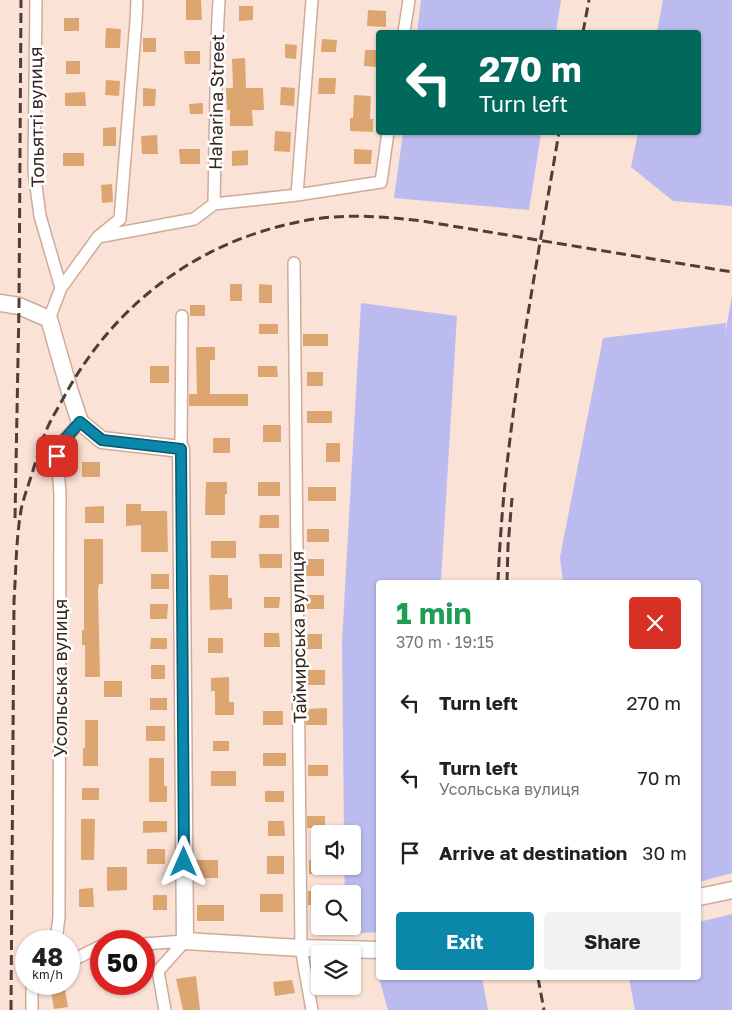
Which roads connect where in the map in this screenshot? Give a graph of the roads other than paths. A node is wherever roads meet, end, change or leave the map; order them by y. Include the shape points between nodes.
1 (36, 0) edge
2 (136, 0) edge
3 (220, 0) edge
4 (312, 0) edge
5 (409, 0) edge
6 (404, 30) edge
7 (388, 135) edge
8 (297, 195) junction
9 (214, 204) junction
10 (98, 237) junction
11 (294, 262) dead end
12 (61, 288) junction
13 (0, 303) edge
14 (182, 316) dead end
15 (49, 320) junction
16 (80, 422) junction
17 (181, 449) junction
18 (732, 890) edge
19 (701, 897) edge
20 (57, 930) edge
21 (185, 941) junction
22 (155, 943) edge
23 (301, 948) junction
24 (376, 950) edge
25 (32, 995) edge
26 (32, 1010) edge
27 (164, 1010) edge
28 (312, 1010) edge

1 - 12 street, Тольятті вулиця via 34,171 40,216
2 - 10 street via 120,220
3 - 9 street, Haharina Street via 216,38
4 - 8 street
5 - 6 street
7 - 8 street via 381,182
8 - 9 street
9 - 10 street via 194,219
10 - 12 street
11 - 23 street, Таймирська вулиця
12 - 15 street
13 - 15 main road via 19,306
14 - 17 street
15 - 16 main road
16 - 17 main road via 102,440
16 - 20 street, Усольська вулиця via 65,439 57,456 60,502
17 - 21 main road
18 - 19 main road
21 - 22 street
21 - 23 main road
21 - 27 street via 158,971
23 - 24 main road
23 - 28 street, Таймирська вулиця
25 - 26 street

